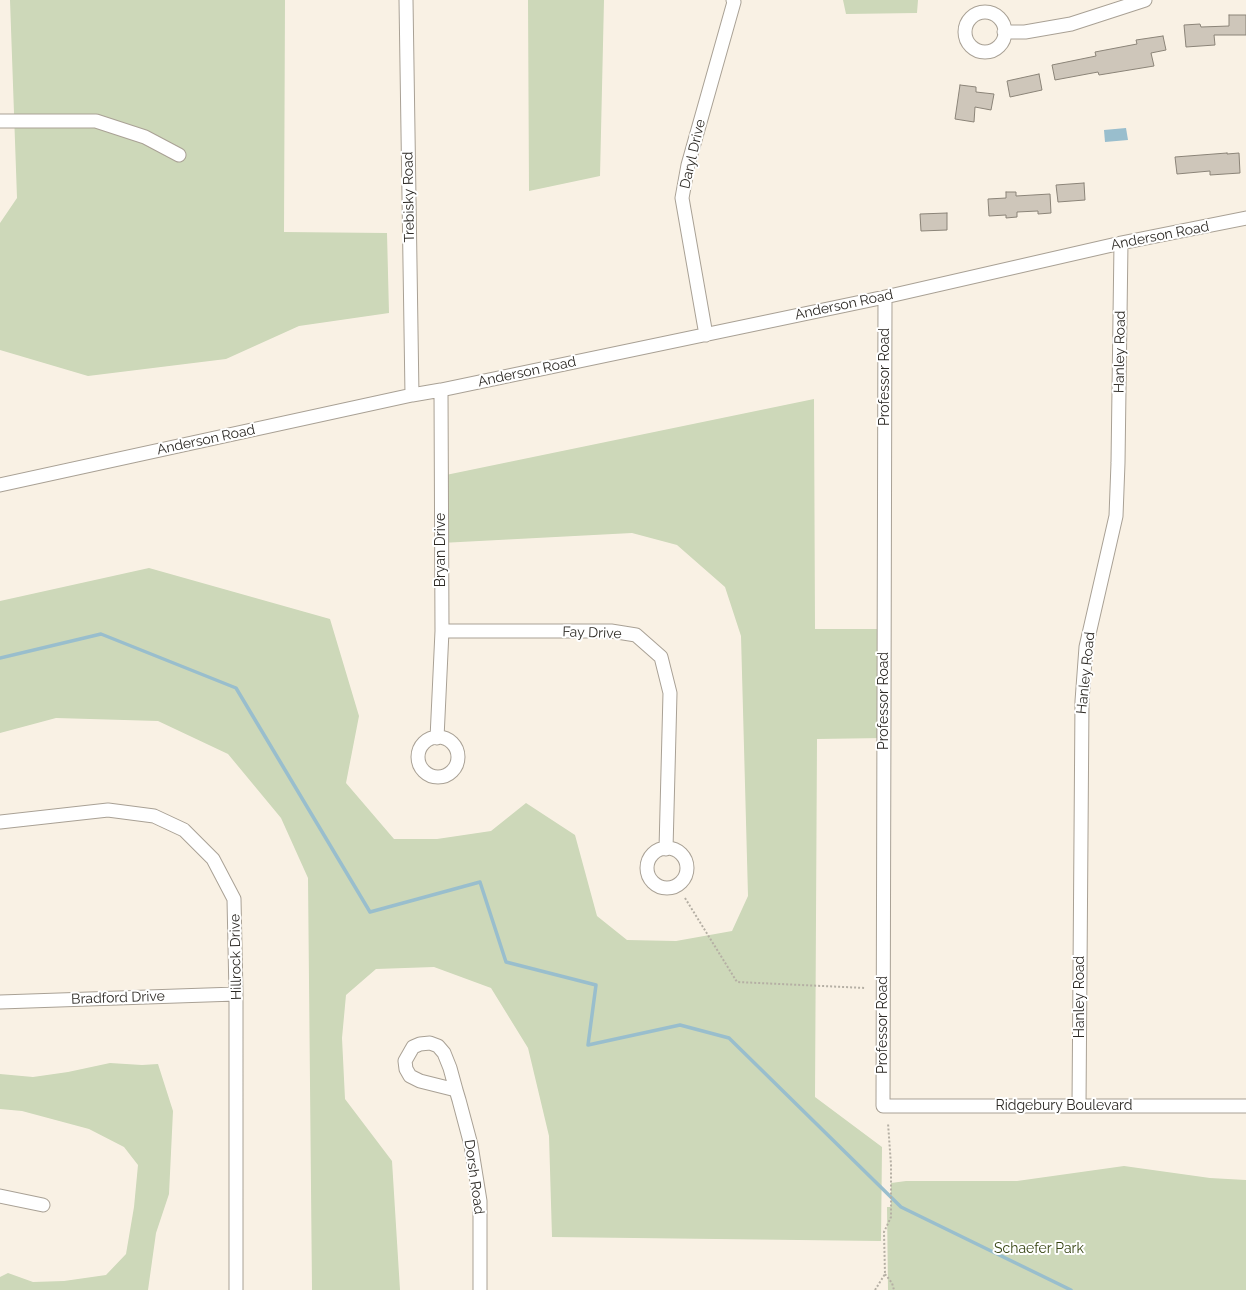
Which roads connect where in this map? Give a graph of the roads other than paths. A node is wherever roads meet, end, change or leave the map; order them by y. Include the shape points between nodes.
1 (406, 0) edge
2 (733, 0) edge
3 (1145, 0) edge
4 (1004, 32) dead end
5 (0, 121) edge
6 (179, 155) dead end
7 (1246, 218) edge
8 (1121, 243) junction
9 (885, 297) junction
10 (706, 335) junction
11 (441, 390) junction
12 (412, 395) junction
13 (0, 485) edge
14 (442, 631) junction
15 (438, 738) dead end
16 (0, 822) edge
17 (666, 849) dead end
18 (236, 994) junction
19 (0, 1002) edge
20 (456, 1090) dead end
21 (1079, 1105) junction
22 (883, 1106) joint
23 (1246, 1106) edge
24 (0, 1196) edge
25 (43, 1205) dead end
26 (236, 1290) edge
27 (480, 1290) edge

1 - 12 street, Trebisky Road
2 - 10 street, Daryl Drive via 688,166 682,198
3 - 4 street via 1071,24 1025,32
5 - 6 street via 96,121 145,137
7 - 8 street, Anderson Road
8 - 9 street, Anderson Road
8 - 21 street, Hanley Road via 1116,516 1086,647 1082,701
9 - 10 street, Anderson Road
9 - 22 street, Professor Road
10 - 11 street, Anderson Road
11 - 12 street
11 - 14 street, Bryan Drive
12 - 13 street, Anderson Road
14 - 15 street, Bryan Drive
14 - 17 street, Fay Drive via 611,631 636,636 661,657 670,693
16 - 18 street, Hillrock Drive via 108,810 154,816 184,830 213,859 234,899
18 - 19 street, Bradford Drive
18 - 26 street, Hillrock Drive
20 - 27 street, Dorsh Road via 471,1145 480,1201
21 - 22 street, Ridgebury Boulevard
21 - 23 street, Ridgebury Boulevard
24 - 25 street

